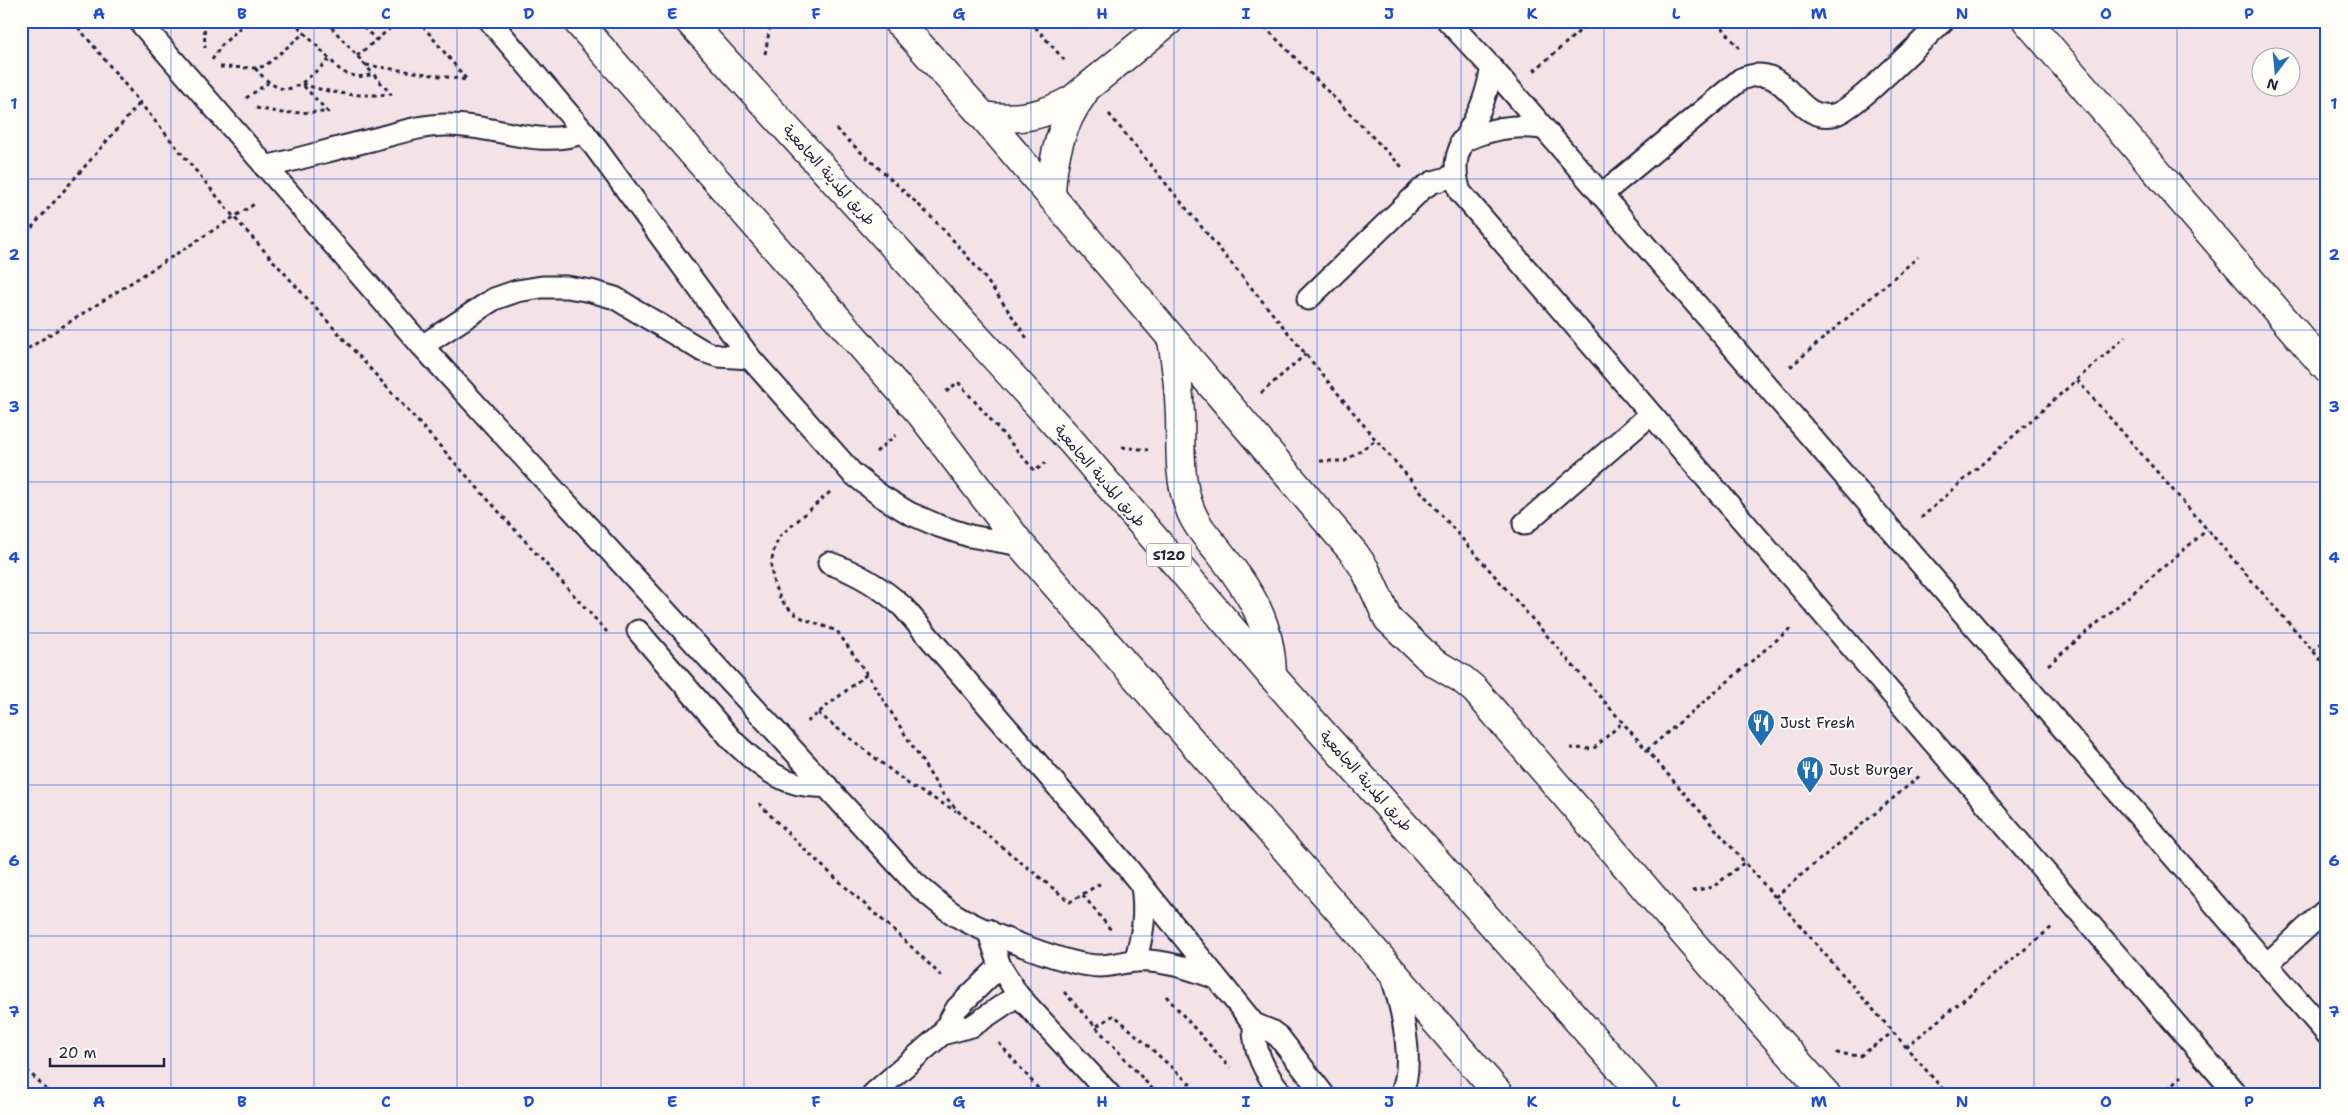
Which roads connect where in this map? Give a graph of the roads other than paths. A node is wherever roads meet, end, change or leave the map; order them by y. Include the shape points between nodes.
1 (490, 21) edge
2 (577, 21) edge
3 (689, 21) edge
4 (898, 21) edge
5 (1169, 21) edge
6 (1448, 21) edge
7 (1943, 21) edge
8 (2027, 21) edge
9 (145, 24) edge
10 (1492, 68) junction
11 (1088, 87) junction
12 (983, 116) junction
13 (1542, 128) junction
14 (584, 132) junction
15 (1461, 142) junction
16 (265, 167) junction
17 (1455, 176) junction
18 (1051, 195) junction
19 (1601, 195) junction
20 (1308, 299) dead end
21 (1172, 339) junction
22 (422, 346) junction
23 (750, 358) junction
24 (2327, 369) edge
25 (1650, 415) junction
26 (1524, 524) dead end
27 (1021, 545) junction
28 (829, 563) dead end
29 (638, 631) dead end
30 (1272, 676) junction
31 (828, 786) junction
32 (1142, 886) junction
33 (2327, 909) edge
34 (988, 930) junction
35 (1135, 961) junction
36 (2266, 964) junction
37 (1000, 966) junction
38 (1389, 969) junction
39 (1216, 978) junction
40 (1018, 995) junction
41 (1254, 1024) junction
42 (942, 1034) junction
43 (2327, 1034) edge
44 (1825, 1092) edge
45 (873, 1094) edge
46 (1109, 1094) edge
47 (1282, 1094) edge
48 (1324, 1094) edge
49 (1401, 1094) edge
50 (1499, 1094) edge
51 (1643, 1094) edge
52 (2236, 1094) edge

1 - 14 lane
2 - 27 main road via 921,414
3 - 30 main road, طريق المدينة الجامعية / S120 via 1071,440
4 - 12 main road
5 - 11 main road
6 - 10 lane
7 - 19 lane via 1852,106 1832,116 1811,111 1779,80 1770,76 1760,74 1741,79
8 - 24 main road
9 - 16 lane via 199,76
10 - 13 lane
10 - 15 lane via 1481,107
11 - 12 main road via 1056,108 1039,114 1020,118
11 - 18 main road via 1076,103 1060,138 1054,157
12 - 18 main road
13 - 15 lane via 1500,127
13 - 19 lane
14 - 16 lane via 569,138 536,139 445,124 417,128
14 - 23 lane
15 - 17 lane
16 - 22 lane
17 - 20 lane via 1423,188
17 - 25 lane via 1460,192 1470,206
18 - 21 main road
19 - 36 lane
21 - 30 main road via 1185,494 1198,525 1244,584 1262,619
21 - 44 main road via 1360,561 1388,619 1433,662 1475,690
22 - 23 lane via 494,299 534,288 567,287 616,298 703,351 718,356
22 - 31 lane
23 - 27 lane via 852,473 882,496 939,526 970,536
25 - 26 lane
25 - 52 lane
27 - 38 main road
28 - 32 lane via 869,579 903,607
29 - 31 lane via 751,758 791,783
30 - 51 main road, طريق المدينة الجامعية / S120
31 - 34 lane via 915,883 957,916
32 - 35 lane via 1144,924
32 - 39 lane
33 - 36 lane
34 - 35 lane via 1081,964 1101,966
34 - 37 lane
35 - 39 lane via 1176,966
36 - 43 lane
37 - 40 lane
37 - 42 lane via 964,1000
38 - 49 lane via 1402,1007 1407,1046 1405,1086
38 - 50 main road
39 - 41 lane
40 - 42 lane via 972,1026
40 - 46 lane
41 - 47 lane via 1258,1052
41 - 48 lane via 1272,1031
42 - 45 lane

